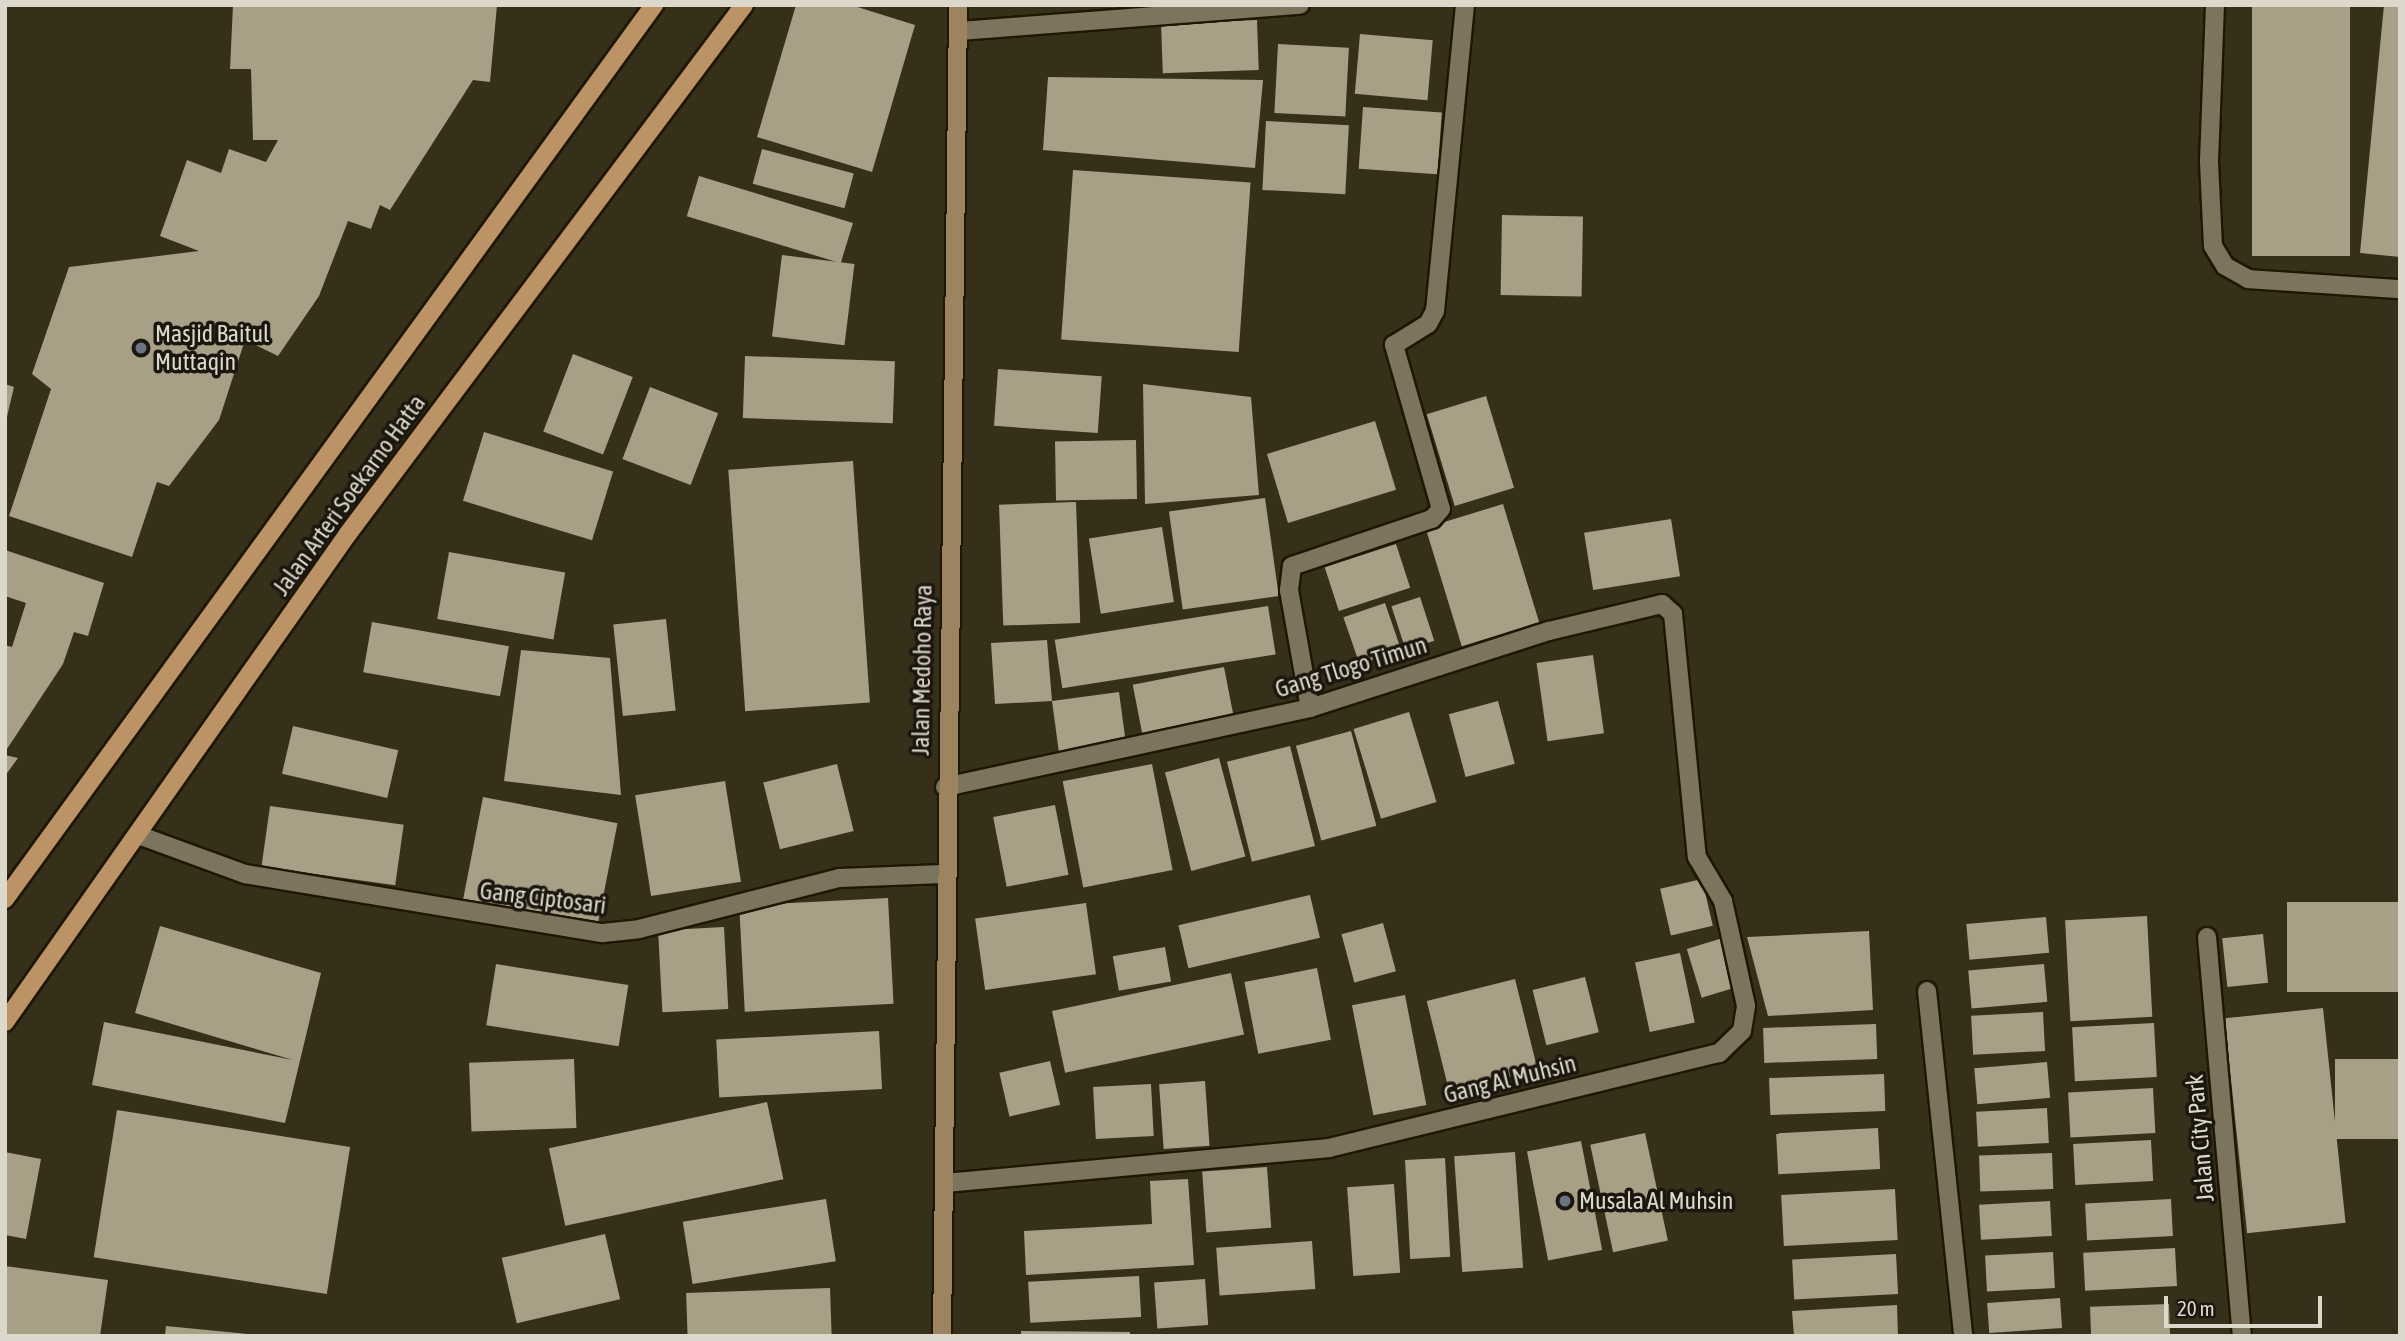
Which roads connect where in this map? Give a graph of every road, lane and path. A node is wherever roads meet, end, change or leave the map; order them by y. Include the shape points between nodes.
1 (654, 5) edge
2 (744, 5) edge
3 (958, 5) edge
4 (1300, 5) edge
5 (1465, 5) edge
6 (2214, 5) edge
7 (959, 31) junction
8 (2400, 289) edge
9 (1682, 705) joint
10 (1310, 708) junction
11 (945, 787) junction
12 (141, 836) junction
13 (943, 874) junction
14 (5, 898) edge
15 (2207, 937) dead end
16 (1927, 991) dead end
17 (5, 1022) edge
18 (946, 1183) junction
19 (942, 1336) edge
20 (1963, 1336) edge
21 (2242, 1336) edge

1 - 14 main road, Jalan Arteri Soekarno Hatta
2 - 12 main road, Jalan Arteri Soekarno Hatta via 347,534
3 - 7 street, Jalan Medoho Raya
4 - 7 street
5 - 10 street via 1434,311 1428,324 1394,345 1441,509 1432,519 1292,566 1289,590
6 - 8 street via 2213,246 2225,267 2248,279
7 - 11 street, Jalan Medoho Raya
9 - 10 street, Gang Tlogo Timun via 1673,614 1647,603
9 - 18 street, Gang Al Muhsin via 1697,857 1724,901 1746,1006 1742,1031 1719,1053 1329,1148
10 - 11 street, Gang Tlogo Timun
11 - 13 street, Jalan Medoho Raya
12 - 13 street, Gang Ciptosari via 245,874 603,933 839,878
12 - 17 main road, Jalan Arteri Soekarno Hatta
13 - 18 street, Jalan Medoho Raya
15 - 21 street, Jalan City Park
16 - 20 street
18 - 19 street, Jalan Medoho Raya

